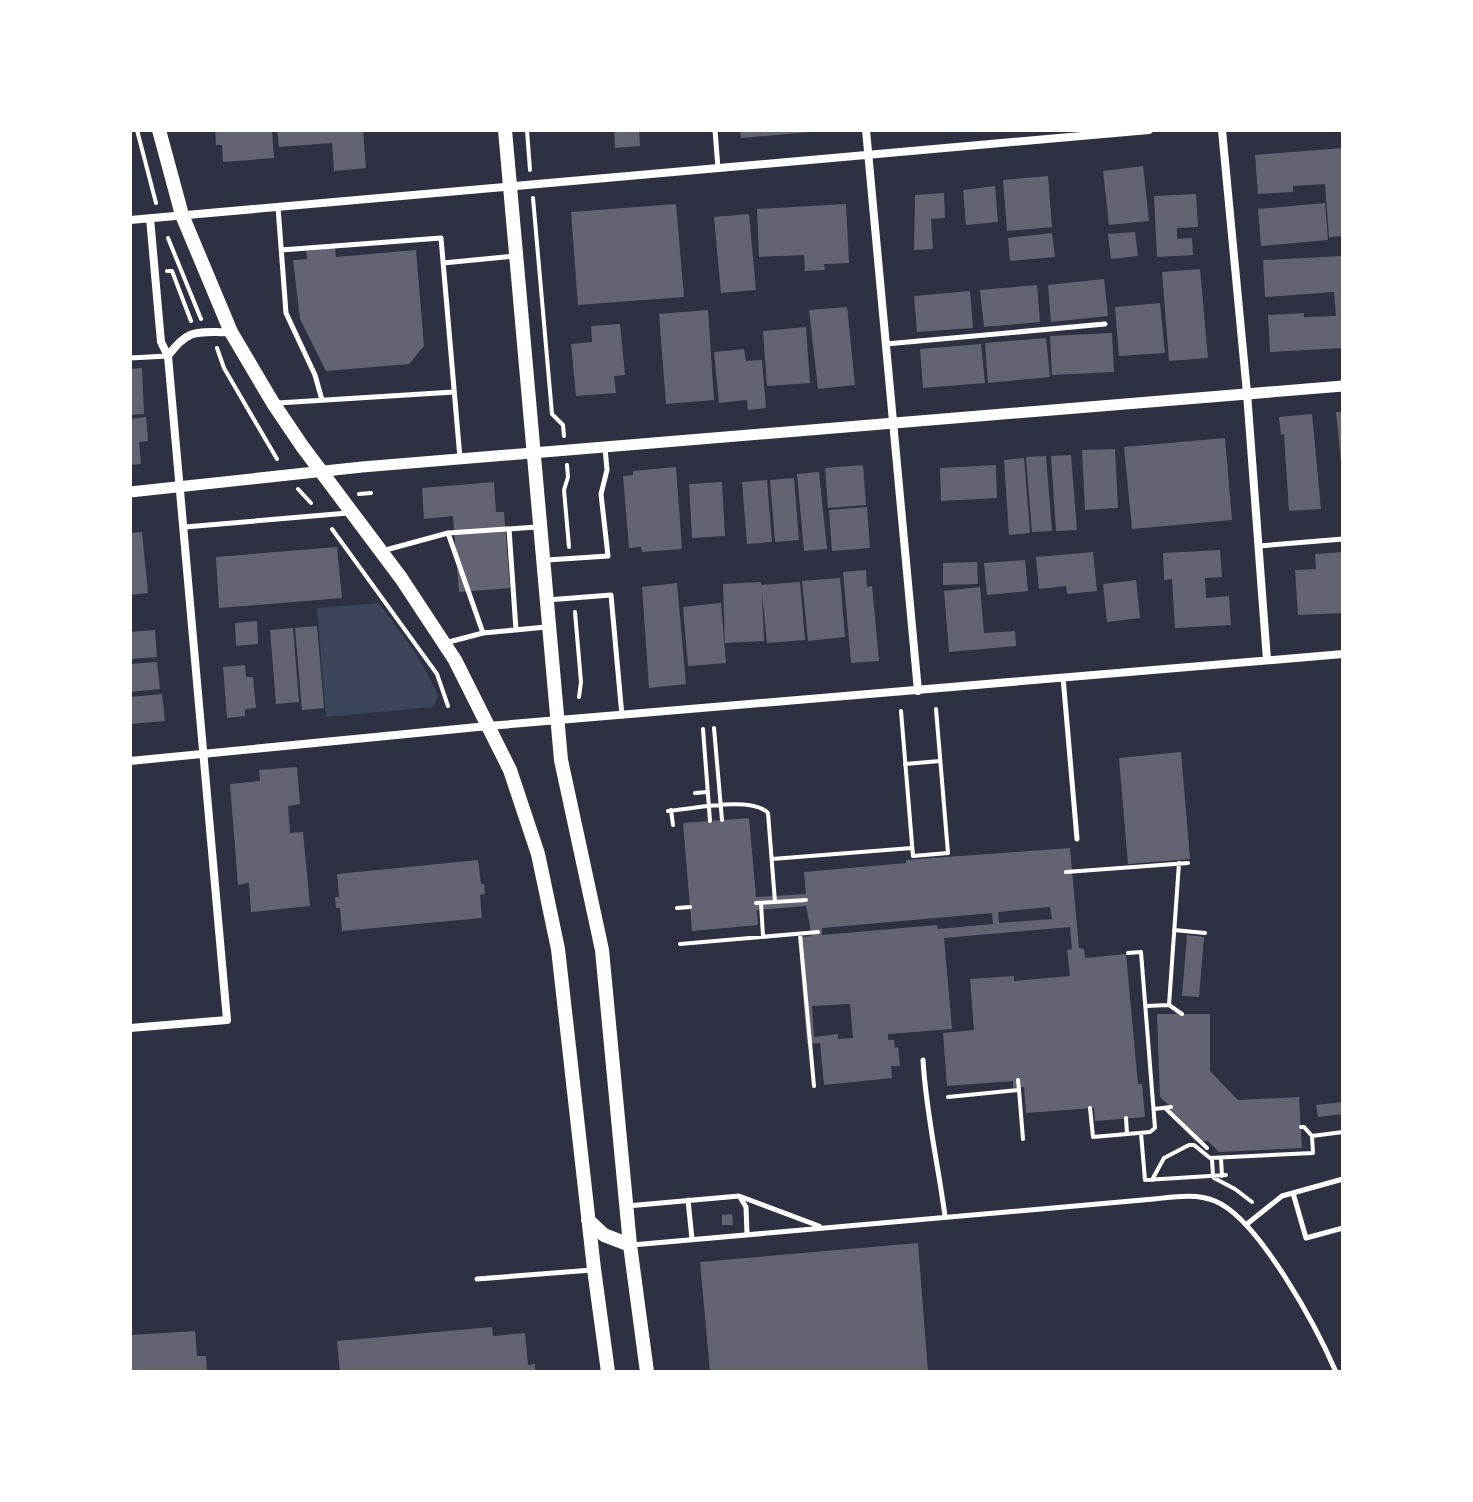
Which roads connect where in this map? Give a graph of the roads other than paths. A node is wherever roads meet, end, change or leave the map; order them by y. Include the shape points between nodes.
1 (159, 130) edge
2 (505, 130) edge
3 (715, 130) edge
4 (866, 130) edge
5 (1149, 130) edge
6 (1222, 130) edge
7 (868, 154) junction
8 (718, 168) junction
9 (510, 187) junction
10 (278, 207) junction
11 (182, 215) junction
12 (150, 218) junction
13 (130, 220) edge
14 (281, 250) junction
15 (516, 256) junction
16 (443, 263) junction
17 (1105, 324) dead end
18 (231, 332) junction
19 (886, 344) junction
20 (168, 356) junction
21 (130, 358) edge
22 (1343, 386) edge
23 (454, 392) junction
24 (1247, 393) junction
25 (322, 400) junction
26 (273, 403) junction
27 (894, 422) junction
28 (605, 447) junction
29 (534, 452) junction
30 (460, 459) junction
31 (319, 471) junction
32 (181, 488) junction
33 (130, 492) edge
34 (351, 512) junction
35 (185, 527) junction
36 (539, 527) junction
37 (509, 529) junction
38 (448, 533) junction
39 (1343, 539) edge
40 (1258, 546) junction
41 (381, 552) junction
42 (542, 560) junction
43 (546, 600) junction
44 (548, 627) junction
45 (516, 630) junction
46 (483, 633) junction
47 (444, 644) junction
48 (1343, 654) edge
49 (1267, 660) junction
50 (1063, 677) junction
51 (918, 691) junction
52 (622, 716) junction
53 (557, 721) junction
54 (488, 726) junction
55 (203, 754) junction
56 (130, 761) edge
57 (1077, 839) dead end
58 (130, 1028) edge
59 (923, 1060) dead end
60 (1343, 1179) edge
61 (1293, 1193) junction
62 (739, 1196) junction
63 (688, 1200) junction
64 (627, 1206) junction
65 (945, 1216) junction
66 (588, 1220) junction
67 (1247, 1224) junction
68 (823, 1227) junction
69 (1343, 1228) edge
70 (747, 1234) junction
71 (692, 1239) junction
72 (630, 1245) junction
73 (594, 1269) junction
74 (477, 1279) dead end
75 (608, 1372) edge
76 (647, 1372) edge
77 (1336, 1372) edge

1 - 11 main road
2 - 9 main road
3 - 8 lane
4 - 7 street
5 - 7 street
6 - 24 street
7 - 8 street
7 - 19 street
8 - 9 street
9 - 10 street
9 - 15 main road
10 - 11 street
10 - 14 lane
11 - 12 street
11 - 18 main road
12 - 13 street
12 - 20 street via 161,342
14 - 16 lane via 441,238
14 - 25 lane via 286,313
15 - 16 lane
15 - 29 main road
16 - 23 lane
17 - 19 lane
18 - 20 street via 188,334
18 - 26 main road
19 - 27 street
20 - 21 lane
20 - 32 street
22 - 24 street
23 - 25 lane
23 - 30 lane
24 - 27 street
24 - 40 street
25 - 26 lane
26 - 31 main road
27 - 28 street
27 - 51 street
28 - 29 street
28 - 42 lane via 601,494 608,556
29 - 30 street
29 - 36 main road
30 - 31 street
31 - 32 street
31 - 34 main road
32 - 33 street
32 - 35 street
34 - 35 lane
34 - 41 main road
35 - 55 street
36 - 37 lane
36 - 42 main road
37 - 38 lane
37 - 45 lane
38 - 41 lane
38 - 46 lane
39 - 40 lane
40 - 49 street
41 - 47 main road
42 - 43 main road
43 - 44 main road
43 - 52 lane via 611,595
44 - 45 lane
44 - 53 main road
45 - 46 lane
46 - 47 lane
47 - 54 main road
48 - 49 street
49 - 50 street
50 - 51 street
50 - 57 lane
51 - 52 street
52 - 53 street
53 - 54 street
53 - 64 main road via 568,800 602,950
54 - 55 street
54 - 66 main road via 510,770 538,854 558,949
55 - 56 street
55 - 58 street via 227,1020
59 - 65 lane
60 - 61 lane
61 - 67 lane
61 - 69 lane via 1306,1238
62 - 63 lane
62 - 68 lane
62 - 70 lane via 746,1207
63 - 64 lane
63 - 71 lane
64 - 72 main road
65 - 67 lane via 1188,1196 1216,1201
65 - 68 lane
66 - 72 main road via 604,1235
66 - 73 main road
67 - 77 lane via 1282,1273
68 - 70 lane
70 - 71 lane
71 - 72 lane
72 - 76 main road
73 - 74 lane
73 - 75 main road

